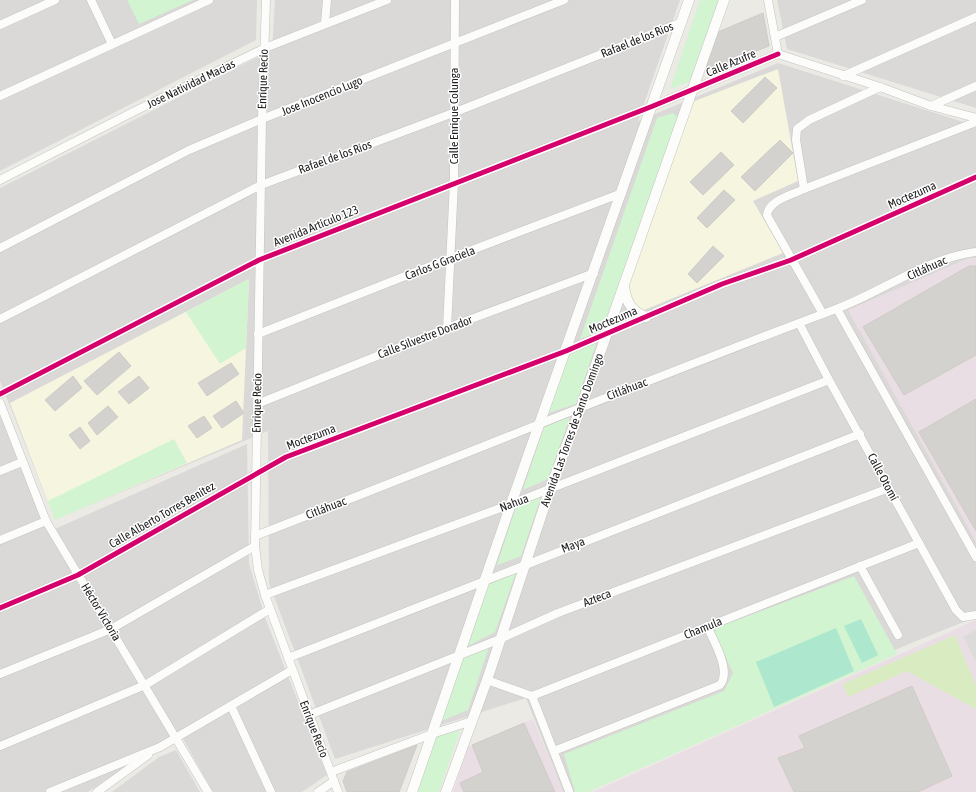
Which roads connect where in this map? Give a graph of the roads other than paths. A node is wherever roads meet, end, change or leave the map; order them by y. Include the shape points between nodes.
1 (55, 0) edge
2 (91, 0) edge
3 (209, 0) edge
4 (266, 0) edge
5 (327, 0) edge
6 (387, 0) edge
7 (454, 0) edge
8 (564, 0) edge
9 (689, 0) edge
10 (724, 0) edge
11 (768, 0) edge
12 (862, 0) edge
13 (976, 17) edge
14 (682, 22) junction
15 (326, 23) junction
16 (0, 25) edge
17 (775, 37) junction
18 (454, 43) junction
19 (112, 44) junction
20 (265, 48) junction
21 (778, 54) junction
22 (843, 76) junction
23 (976, 86) edge
24 (880, 87) junction
25 (691, 90) junction
26 (0, 96) edge
27 (652, 106) junction
28 (931, 106) junction
29 (453, 113) junction
30 (976, 118) edge
31 (262, 119) junction
32 (976, 122) edge
33 (976, 177) edge
34 (0, 180) edge
35 (454, 182) junction
36 (261, 185) junction
37 (804, 189) junction
38 (622, 193) junction
39 (0, 248) edge
40 (976, 252) edge
41 (451, 258) junction
42 (259, 260) junction
43 (791, 260) junction
44 (594, 272) junction
45 (624, 285) junction
46 (837, 309) junction
47 (823, 314) junction
48 (646, 317) junction
49 (0, 319) edge
50 (799, 323) junction
51 (447, 328) junction
52 (258, 334) junction
53 (606, 334) junction
54 (566, 351) junction
55 (829, 380) junction
56 (0, 394) edge
57 (0, 403) edge
58 (257, 404) junction
59 (581, 407) junction
60 (539, 424) junction
61 (860, 434) junction
62 (22, 462) junction
63 (0, 471) edge
64 (255, 473) junction
65 (889, 488) junction
66 (550, 490) junction
67 (511, 504) junction
68 (46, 521) junction
69 (255, 536) junction
70 (0, 540) edge
71 (919, 543) junction
72 (255, 546) junction
73 (976, 557) edge
74 (524, 564) junction
75 (860, 566) junction
76 (78, 575) junction
77 (486, 580) junction
78 (265, 595) junction
79 (0, 608) edge
80 (270, 609) junction
81 (976, 616) edge
82 (707, 626) junction
83 (111, 628) junction
84 (898, 635) dead end
85 (500, 639) junction
86 (460, 655) junction
87 (288, 658) junction
88 (292, 670) junction
89 (0, 674) edge
90 (487, 680) junction
91 (145, 685) junction
92 (532, 696) junction
93 (231, 706) junction
94 (308, 715) junction
95 (472, 721) junction
96 (432, 734) junction
97 (176, 737) junction
98 (0, 746) edge
99 (160, 747) junction
100 (554, 751) junction
101 (331, 772) junction
102 (334, 781) junction
103 (569, 790) dead end
104 (50, 792) edge
105 (97, 792) edge
106 (208, 792) edge
107 (271, 792) edge
108 (318, 792) edge
109 (338, 792) edge
110 (412, 792) edge
111 (446, 792) edge

1 - 16 street
2 - 19 street
3 - 19 street
4 - 20 street, Enrique Recio
5 - 15 street
6 - 15 street, Jose Natividad Macias
7 - 18 street, Calle Enrique Colunga
8 - 18 street, Jose Inocencio Lugo
9 - 14 street
10 - 25 street, Avenida Las Torres de Santo Domingo
11 - 17 street
12 - 17 street
13 - 22 street
14 - 27 street
14 - 29 street, Rafael de los Rios
15 - 20 street, Jose Natividad Macias
17 - 21 street
18 - 29 street, Calle Enrique Colunga
18 - 31 street, Jose Inocencio Lugo
19 - 26 street
20 - 31 street, Enrique Recio
20 - 34 street, Jose Natividad Macias
21 - 22 street
21 - 25 street, Calle Azufre
22 - 24 street
23 - 28 street
24 - 28 street
24 - 37 street via 809,120 797,130 796,140
25 - 27 street, Calle Azufre
25 - 45 street, Avenida Las Torres de Santo Domingo
27 - 35 street, Avenida Artículo 123
27 - 38 street
28 - 30 street
29 - 35 street, Calle Enrique Colunga
29 - 36 street, Rafael de los Rios
31 - 36 street, Enrique Recio
31 - 39 street, Jose Inocencio Lugo via 189,150
32 - 37 street
33 - 43 street, Moctezuma
35 - 41 street, Calle Enrique Colunga
35 - 42 street, Avenida Artículo 123
36 - 42 street, Enrique Recio
36 - 49 street, Rafael de los Rios
37 - 43 street via 774,203 767,215
38 - 41 street, Carlos G Graciela
38 - 44 street
40 - 46 street, Citláhuac via 952,257 930,266
41 - 51 street, Calle Enrique Colunga
41 - 52 street, Carlos G Graciela
42 - 52 street, Enrique Recio
42 - 56 street, Avenida Artículo 123
43 - 47 street
43 - 48 street, Moctezuma via 722,284
44 - 51 street, Calle Silvestre Dorador
44 - 54 street
45 - 48 street via 629,305 636,313
45 - 53 street, Avenida Las Torres de Santo Domingo
46 - 47 street, Citláhuac
46 - 73 street
47 - 50 street, Citláhuac
48 - 53 street, Moctezuma
50 - 55 street, Calle Otomí
50 - 59 street, Citláhuac
51 - 58 street, Calle Silvestre Dorador
52 - 58 street, Enrique Recio
53 - 54 street, Moctezuma
53 - 59 street, Avenida Las Torres de Santo Domingo
54 - 60 street
54 - 64 street, Moctezuma via 304,450
55 - 61 street, Calle Otomí
55 - 66 street, Nahua
57 - 62 street, Héctor Victoria
58 - 64 street, Enrique Recio
59 - 60 street, Citláhuac
59 - 66 street, Avenida Las Torres de Santo Domingo
60 - 67 street
60 - 69 street, Citláhuac
61 - 65 street, Calle Otomí
61 - 74 street, Maya
62 - 63 street
62 - 68 street, Héctor Victoria
64 - 69 street, Enrique Recio
64 - 76 street, Calle Alberto Torres Benítez
65 - 71 street, Calle Otomí
65 - 85 street, Azteca via 558,613
66 - 67 street, Nahua
66 - 74 street, Avenida Las Torres de Santo Domingo
67 - 77 street
67 - 78 street, Nahua
68 - 70 street
68 - 76 street, Héctor Victoria
69 - 72 street, Enrique Recio
71 - 75 street, Chamula
71 - 81 street, Calle Otomí via 958,613 966,617
72 - 78 street, Enrique Recio
72 - 83 street
74 - 77 street, Maya
74 - 85 street, Avenida Las Torres de Santo Domingo
75 - 82 street, Chamula
75 - 84 street
76 - 79 street, Calle Alberto Torres Benítez
76 - 83 street, Héctor Victoria
77 - 86 street
77 - 87 street, Maya
78 - 80 street, Enrique Recio
80 - 87 street, Enrique Recio
80 - 91 street
82 - 92 street, Chamula
82 - 100 street via 725,670 720,685
83 - 89 street
83 - 91 street, Héctor Victoria
85 - 86 street, Azteca
85 - 90 street, Avenida Las Torres de Santo Domingo
86 - 94 street, Azteca
86 - 96 street
87 - 88 street, Enrique Recio
88 - 93 street
88 - 94 street, Enrique Recio
90 - 92 street
90 - 95 street, Avenida Las Torres de Santo Domingo
91 - 97 street, Héctor Victoria
91 - 98 street
92 - 100 street
93 - 97 street
93 - 107 street
94 - 101 street, Enrique Recio
95 - 96 street
95 - 111 street, Avenida Las Torres de Santo Domingo
96 - 101 street
96 - 110 street
97 - 99 street
97 - 106 street, Héctor Victoria
99 - 104 street
99 - 105 street
100 - 103 street
101 - 102 street, Enrique Recio
102 - 108 street
102 - 109 street, Enrique Recio

